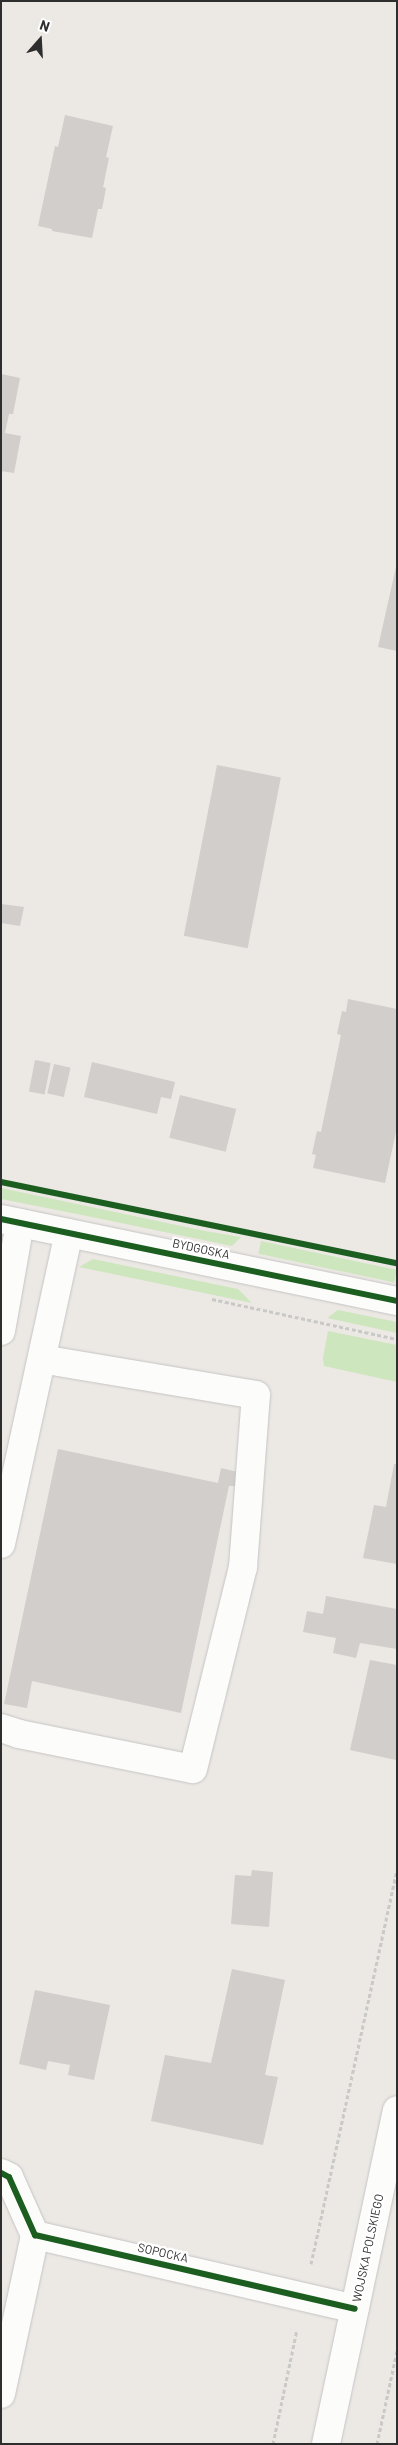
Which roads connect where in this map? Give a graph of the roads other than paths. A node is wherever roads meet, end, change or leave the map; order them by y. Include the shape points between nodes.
1 (11, 1220) edge
2 (69, 1233) junction
3 (397, 1301) edge
4 (1, 1332) edge
5 (42, 1359) junction
6 (1, 1544) edge
7 (1, 1728) edge
8 (397, 2110) edge
9 (1, 2173) edge
10 (35, 2235) junction
11 (355, 2309) junction
12 (1, 2394) edge
13 (326, 2444) edge

1 - 2 street, BYDGOSKA
1 - 4 street
2 - 3 street, BYDGOSKA
2 - 5 street
5 - 6 street
5 - 7 street via 256,1395 243,1567 192,1769
8 - 11 street, WOJSKA POLSKIEGO
9 - 10 street via 8,2177
10 - 11 street, SOPOCKA
10 - 12 street
11 - 13 street, WOJSKA POLSKIEGO

